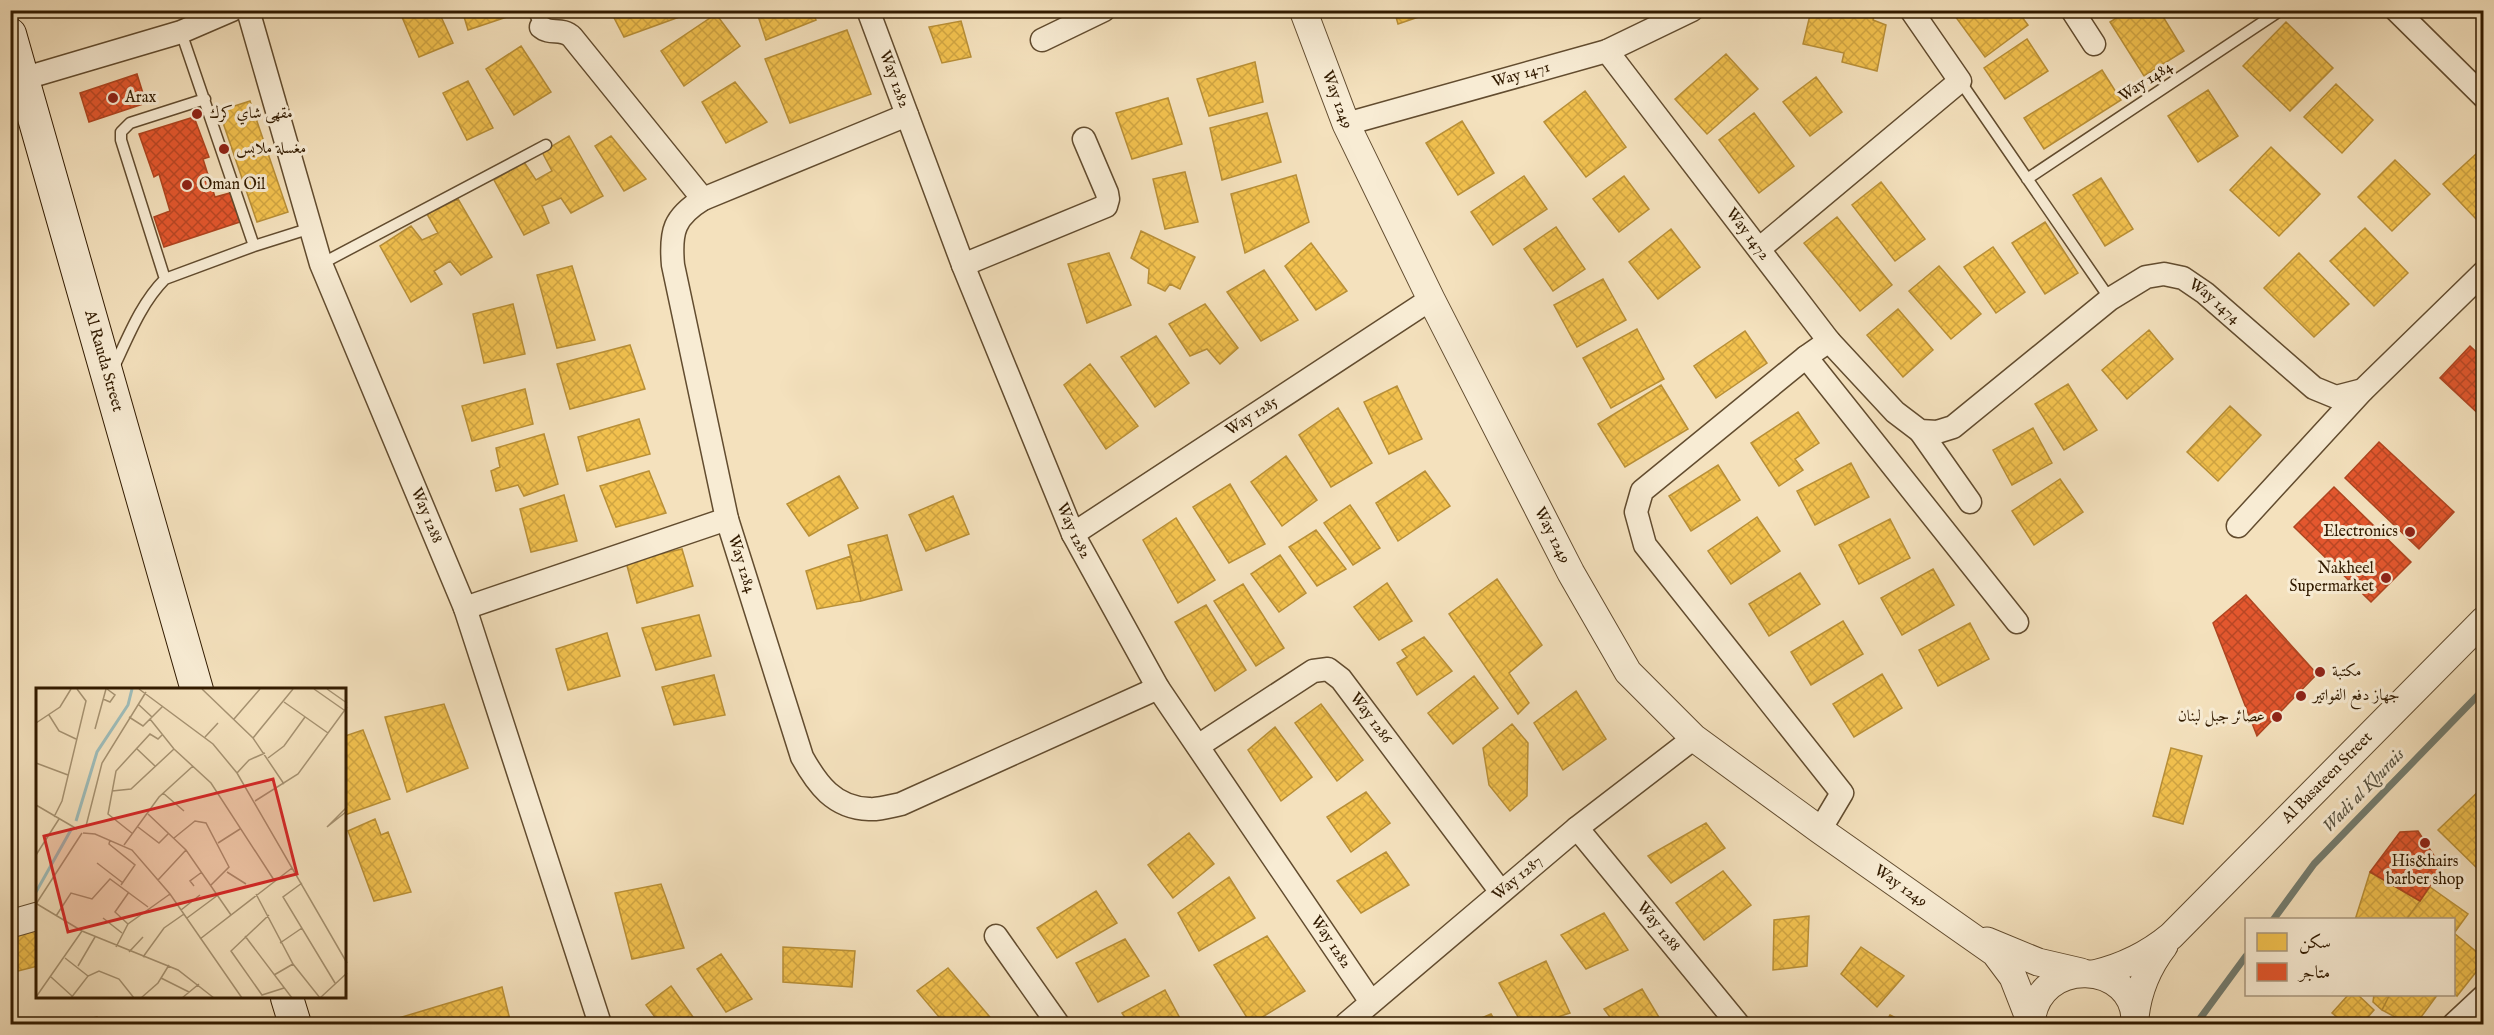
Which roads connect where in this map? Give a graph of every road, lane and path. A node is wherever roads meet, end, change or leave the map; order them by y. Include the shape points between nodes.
1 (232, 10) edge
2 (248, 10) edge
3 (868, 10) edge
4 (1104, 10) edge
5 (1303, 10) edge
6 (1692, 10) edge
7 (1911, 10) edge
8 (2072, 10) edge
9 (2281, 10) edge
10 (2396, 10) edge
11 (537, 19) edge
12 (181, 32) junction
13 (10, 34) edge
14 (1042, 40) dead end
15 (2094, 44) dead end
16 (1607, 51) junction
17 (22, 78) junction
18 (1960, 81) junction
19 (2484, 97) edge
20 (205, 99) junction
21 (907, 115) junction
22 (1346, 124) junction
23 (1084, 139) dead end
24 (546, 145) dead end
25 (2027, 179) junction
26 (704, 199) junction
27 (311, 228) junction
28 (254, 246) junction
29 (1759, 249) junction
30 (321, 264) junction
31 (963, 265) junction
32 (2484, 272) edge
33 (165, 279) junction
34 (1431, 299) junction
35 (2110, 299) junction
36 (1829, 341) junction
37 (1806, 357) junction
38 (108, 380) junction
39 (2363, 390) junction
40 (1920, 431) junction
41 (1970, 502) dead end
42 (727, 519) junction
43 (2238, 526) dead end
44 (1073, 534) junction
45 (465, 608) junction
46 (2484, 620) edge
47 (2017, 622) dead end
48 (196, 688) edge
49 (1158, 688) junction
50 (1694, 738) junction
51 (1198, 746) junction
52 (1577, 828) junction
53 (1820, 830) junction
54 (1501, 892) junction
55 (36, 917) edge
56 (10, 924) edge
57 (1964, 931) junction
58 (996, 936) dead end
59 (2172, 936) junction
60 (2090, 974) junction
61 (2484, 996) edge
62 (287, 999) edge
63 (1371, 1002) junction
64 (2135, 1021) edge
65 (295, 1024) edge
66 (600, 1024) edge
67 (1058, 1024) edge
68 (1346, 1024) edge
69 (1738, 1024) edge
70 (2031, 1024) edge
71 (2454, 1024) edge

1 - 12 street
2 - 27 street, Way 1288
3 - 21 street, Way 1282
4 - 14 street
5 - 22 street, Way 1249
6 - 16 street, Way 1471
7 - 18 street
8 - 15 street
9 - 25 lane, Way 1484
10 - 19 street
11 - 26 street via 548,31 564,30 572,37
12 - 17 street
12 - 20 lane
13 - 17 main road, Al Rauda Street
16 - 22 street, Way 1471
16 - 29 street, Way 1472
17 - 38 main road, Al Rauda Street
18 - 25 lane
18 - 29 street
20 - 28 lane
20 - 33 lane via 130,123 121,132
21 - 26 street, Way 1284
21 - 31 street, Way 1282
22 - 34 street, Way 1249
23 - 31 street via 1107,192 1106,206
24 - 30 lane
25 - 35 lane
26 - 42 street, Way 1284 via 677,221 671,243
27 - 28 lane
27 - 30 street, Way 1288
28 - 33 lane
29 - 36 street, Way 1472
30 - 45 street, Way 1288
31 - 44 street, Way 1282
32 - 39 street
33 - 38 lane via 144,305
34 - 44 street, Way 1285
34 - 50 street, Way 1249 via 1571,573 1628,672
35 - 39 street, Way 1474 via 2146,277 2164,274 2183,278 2205,292 2314,387 2336,397
35 - 40 street, Way 1474 via 1953,427 1937,432
36 - 37 street
36 - 40 street, Way 1472 via 1895,412
37 - 47 street
37 - 53 street via 1641,491 1636,512 1645,544 1842,794
38 - 48 main road, Al Rauda Street
39 - 43 street
40 - 41 street
42 - 45 street
42 - 49 street, Way 1284 via 802,757 815,781 838,801 869,810 901,804
44 - 49 street, Way 1282
45 - 66 street, Way 1288
46 - 59 street, Al Basateen Street
49 - 51 street, Way 1282
50 - 52 street, Way 1287
50 - 53 street, Way 1249
51 - 54 street, Way 1286 via 1313,671 1328,669 1341,679
51 - 63 street, Way 1282
52 - 54 street, Way 1287
52 - 69 street, Way 1288
53 - 57 street, Way 1249
54 - 63 street, Way 1287
55 - 56 street
57 - 60 street, Way 1249 via 2038,962
57 - 70 street, Way 1249 via 1995,952 2013,977
58 - 67 street
59 - 60 street, Al Basateen Street via 2121,967
59 - 64 street, Al Basateen Street via 2146,975
60 - 64 street via 2119,986 2130,1000
60 - 70 street, Al Basateen Street via 2070,974 2042,992 2034,1006
61 - 71 street
62 - 65 main road
63 - 68 street, Way 1287

